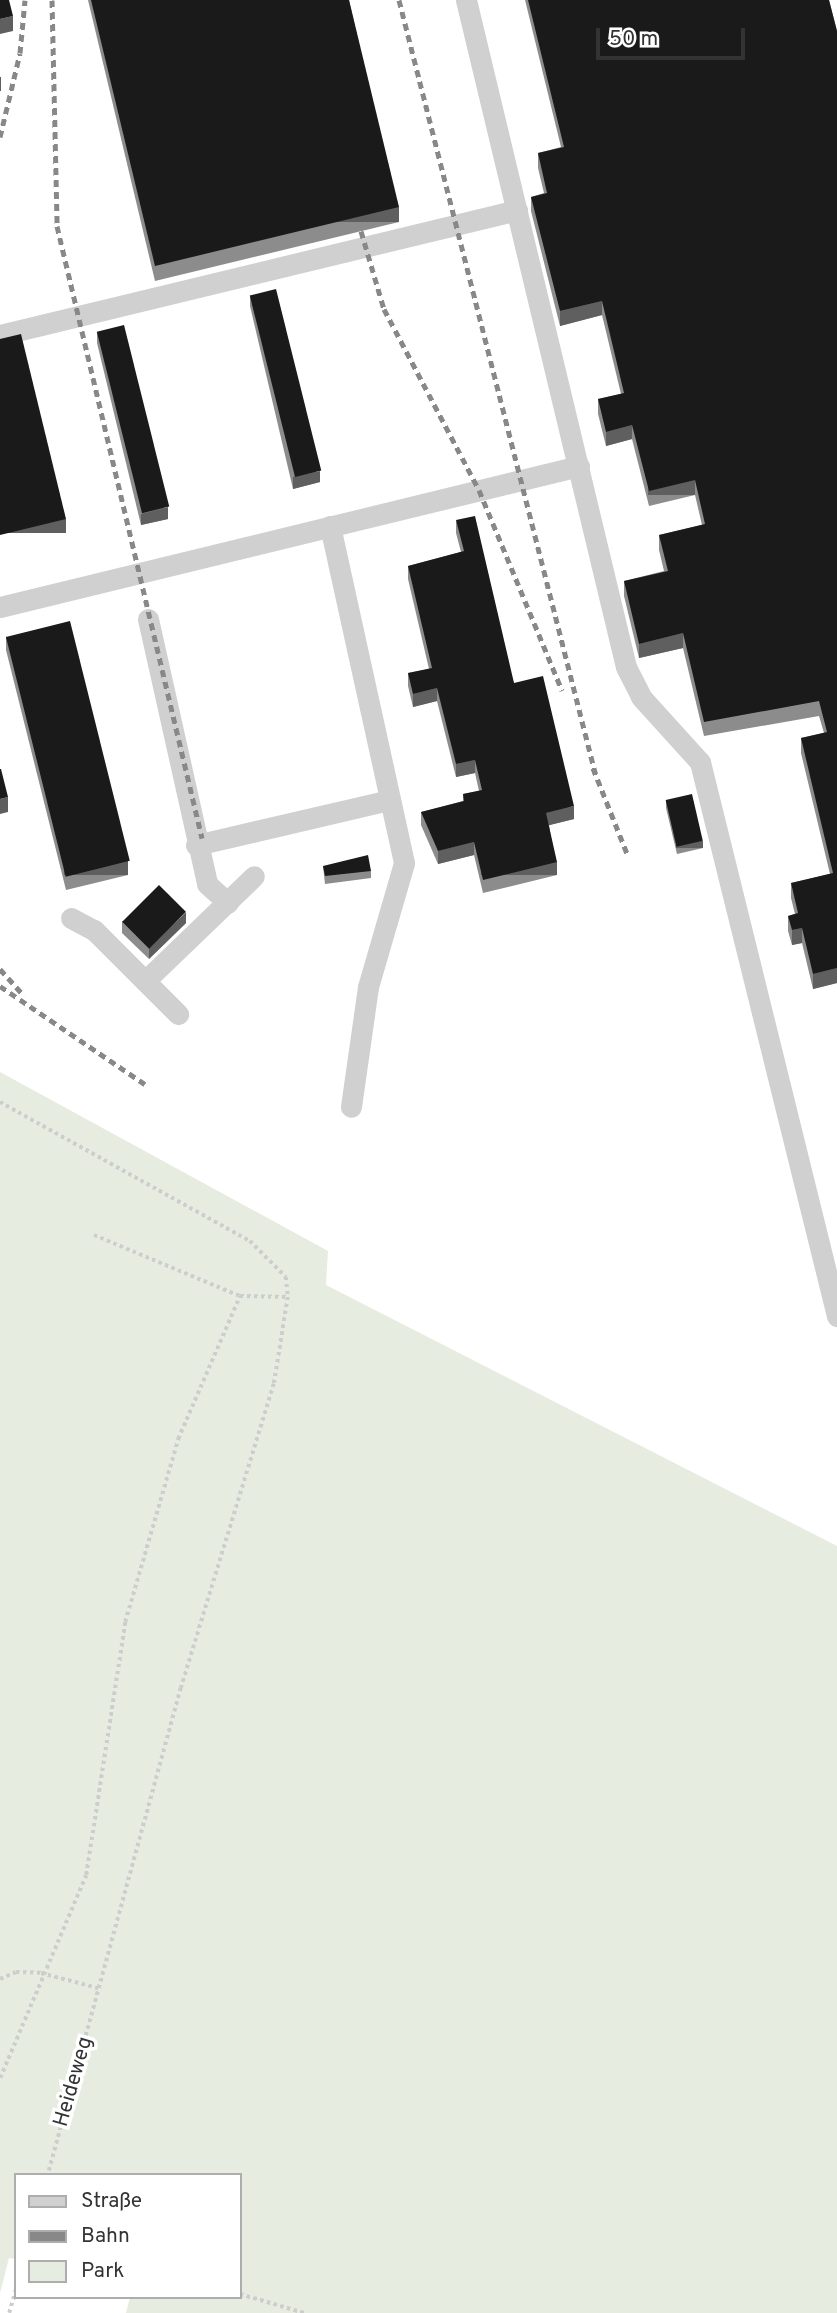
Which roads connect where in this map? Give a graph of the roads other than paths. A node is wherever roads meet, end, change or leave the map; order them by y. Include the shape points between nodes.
1 (466, 0) edge
2 (517, 210) junction
3 (0, 335) edge
4 (579, 466) junction
5 (330, 526) junction
6 (0, 607) edge
7 (148, 619) dead end
8 (390, 800) junction
9 (196, 845) junction
10 (254, 876) dead end
11 (228, 903) junction
12 (71, 918) dead end
13 (145, 981) junction
14 (178, 1014) dead end
15 (351, 1107) dead end
16 (837, 1316) edge

1 - 2 lane
2 - 3 lane
2 - 4 lane
4 - 5 lane
4 - 16 lane via 626,667 641,697 700,762 708,788
5 - 6 lane
5 - 8 lane
7 - 9 lane
8 - 9 lane
8 - 15 lane via 404,863 368,987
9 - 11 lane via 207,884
10 - 11 lane
11 - 13 lane
12 - 13 lane via 94,930
13 - 14 lane

